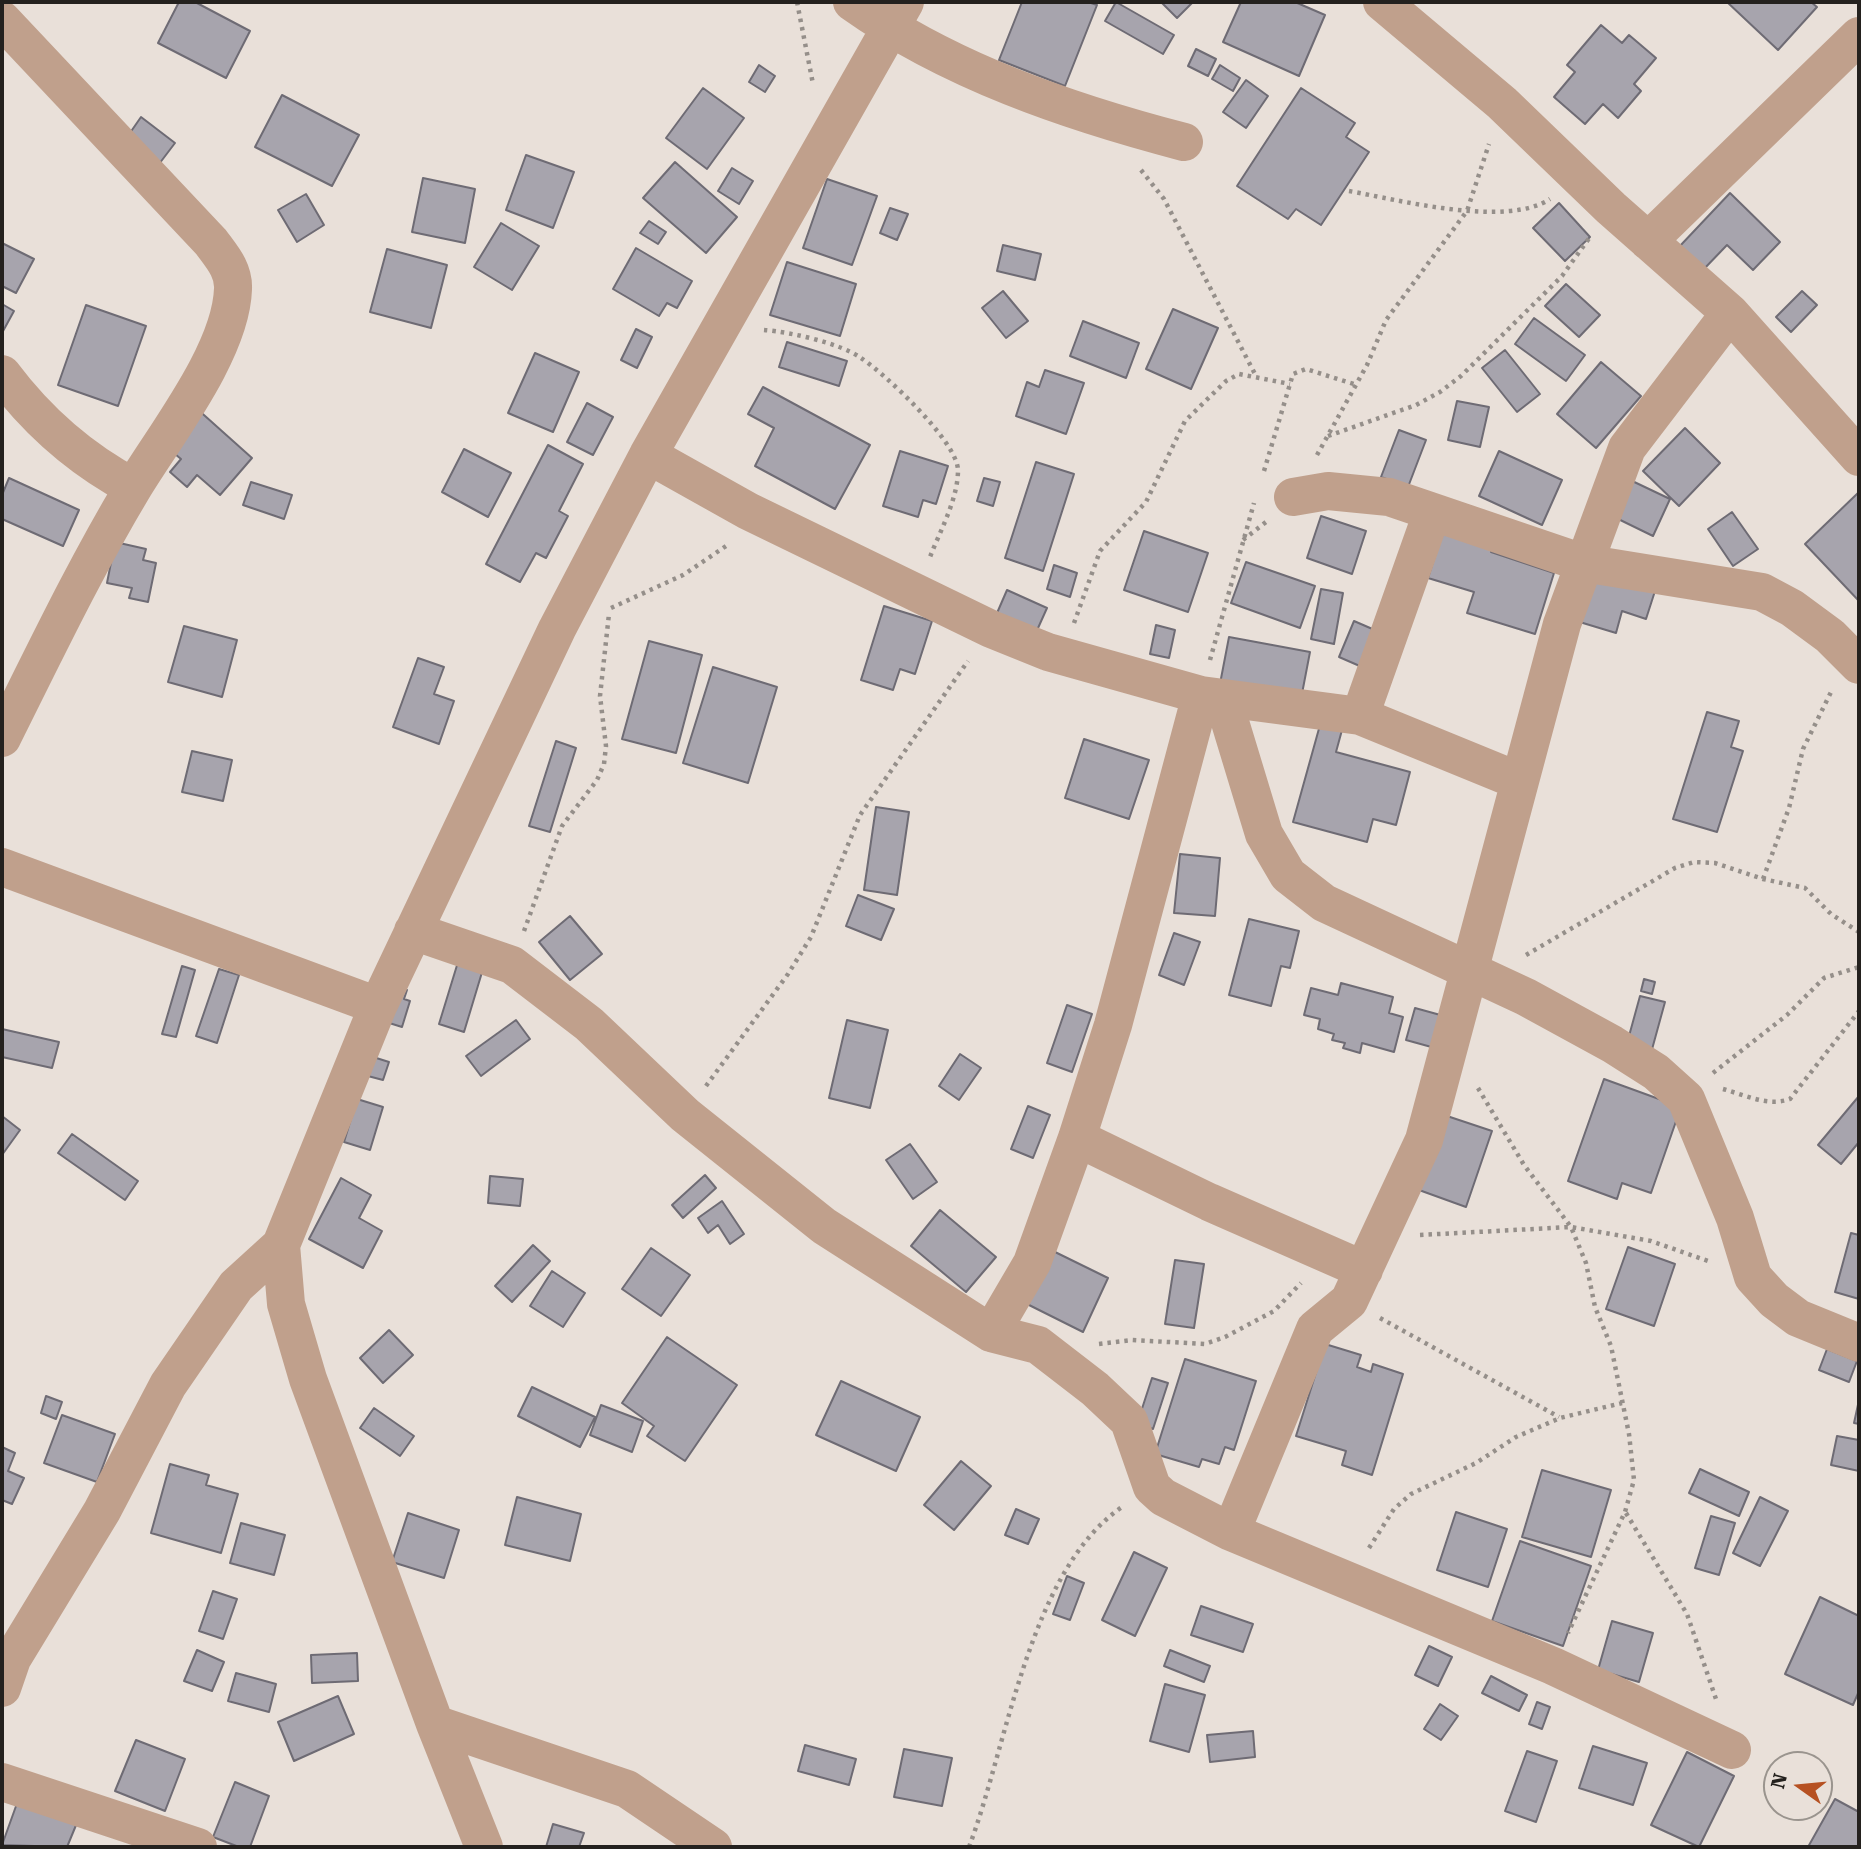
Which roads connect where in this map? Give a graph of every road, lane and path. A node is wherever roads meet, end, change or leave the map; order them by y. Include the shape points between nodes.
1 (797, 2) edge
2 (852, 2) edge
3 (1382, 2) edge
4 (897, 15) edge
5 (2, 20) edge
6 (1859, 36) edge
7 (1502, 103) junction
8 (1117, 124) junction
9 (1184, 142) dead end
10 (823, 147) junction
11 (1579, 178) junction
12 (1349, 191) dead end
13 (1611, 208) junction
14 (1466, 211) junction
15 (1648, 241) junction
16 (1730, 313) junction
17 (757, 329) dead end
18 (2, 374) edge
19 (1257, 377) junction
20 (1290, 384) dead end
21 (1328, 436) junction
22 (648, 455) junction
23 (1859, 457) edge
24 (134, 487) junction
25 (1293, 497) junction
26 (1432, 513) junction
27 (766, 520) junction
28 (1243, 540) dead end
29 (1583, 563) junction
30 (916, 593) junction
31 (611, 596) dead end
32 (610, 608) junction
33 (991, 629) junction
34 (1048, 652) junction
35 (1854, 661) edge
36 (1212, 697) junction
37 (1360, 716) junction
38 (2, 738) edge
39 (1519, 781) junction
40 (2, 867) edge
41 (1763, 879) junction
42 (412, 931) junction
43 (1859, 932) edge
44 (512, 965) junction
45 (1859, 967) edge
46 (1478, 974) junction
47 (378, 1006) junction
48 (1859, 1011) edge
49 (1656, 1072) junction
50 (1474, 1080) dead end
51 (1710, 1085) dead end
52 (685, 1115) junction
53 (1077, 1138) junction
54 (1571, 1227) junction
55 (1381, 1234) junction
56 (281, 1245) junction
57 (1349, 1276) junction
58 (1753, 1277) junction
59 (991, 1332) junction
60 (1859, 1343) edge
61 (1038, 1345) junction
62 (1622, 1403) junction
63 (1560, 1418) junction
64 (1152, 1488) junction
65 (1625, 1512) junction
66 (1231, 1532) junction
67 (1348, 1581) junction
68 (1553, 1666) junction
69 (5, 1667) edge
70 (435, 1724) junction
71 (1732, 1750) joint
72 (2, 1782) edge
73 (198, 1847) edge
74 (484, 1847) edge
75 (713, 1847) edge
76 (969, 1847) edge

1 - 10 path
2 - 4 street
3 - 7 street
4 - 8 street via 996,79
4 - 10 street
5 - 24 street via 211,242 232,272 229,313 205,373
6 - 15 street
7 - 11 street
7 - 14 path
8 - 9 street
8 - 19 path via 1123,148 1164,199
10 - 22 street
11 - 13 street
11 - 14 path via 1546,202 1502,212
12 - 14 path
13 - 15 street
13 - 21 path via 1562,276 1461,376 1416,405
14 - 21 path via 1386,320
15 - 16 street
16 - 23 street
16 - 29 street via 1627,448
17 - 30 path via 793,332 860,356 927,417 954,454 958,469 954,492
18 - 24 street via 23,401 81,456
19 - 20 path
19 - 34 path via 1232,377 1185,421 1146,502 1100,551 1071,628
21 - 25 path
22 - 27 street
22 - 42 street via 557,629
24 - 38 street
25 - 26 street via 1328,491 1358,493 1389,497
25 - 28 path
26 - 29 street
26 - 37 street
27 - 30 street
27 - 32 path via 682,575
29 - 35 street via 1762,592 1830,636
29 - 39 street
30 - 33 street
31 - 32 path
32 - 44 path via 600,696 604,764 562,825
33 - 34 street
33 - 52 path via 860,815 811,937 794,965
34 - 36 street
35 - 41 path via 1803,749 1789,808
36 - 37 street
36 - 46 street via 1264,834 1288,875 1324,903
36 - 53 street
37 - 39 street
39 - 46 street
40 - 47 street
41 - 43 path via 1805,888 1831,914
41 - 46 path via 1715,863 1694,862 1675,868
42 - 44 street
42 - 47 street
44 - 52 street via 589,1024
45 - 49 path via 1824,978 1787,1015 1705,1080
46 - 49 street
46 - 55 street via 1424,1140
47 - 56 street
48 - 51 path via 1790,1099 1767,1102
49 - 58 street via 1686,1099 1735,1218
50 - 54 path via 1524,1165
52 - 59 street via 824,1226
53 - 57 street
53 - 59 street via 1032,1263
54 - 55 path via 1450,1236
54 - 58 path via 1651,1241
54 - 62 path via 1611,1346
55 - 57 street
56 - 69 street via 236,1286 168,1385 102,1511
56 - 70 street via 286,1304 308,1379
57 - 61 path via 1296,1287 1274,1311 1205,1344 1132,1340
57 - 63 path
57 - 66 street via 1315,1329
58 - 60 street via 1798,1318
59 - 61 street
61 - 64 street via 1129,1421
62 - 63 path
62 - 65 path via 1634,1480
63 - 67 path via 1411,1494 1394,1509
64 - 66 street
64 - 76 path via 1099,1524 1079,1546 1052,1590
65 - 68 path
65 - 71 path via 1687,1614
66 - 67 street
67 - 68 street
68 - 71 street
70 - 74 street
70 - 75 street via 627,1789
72 - 73 street

